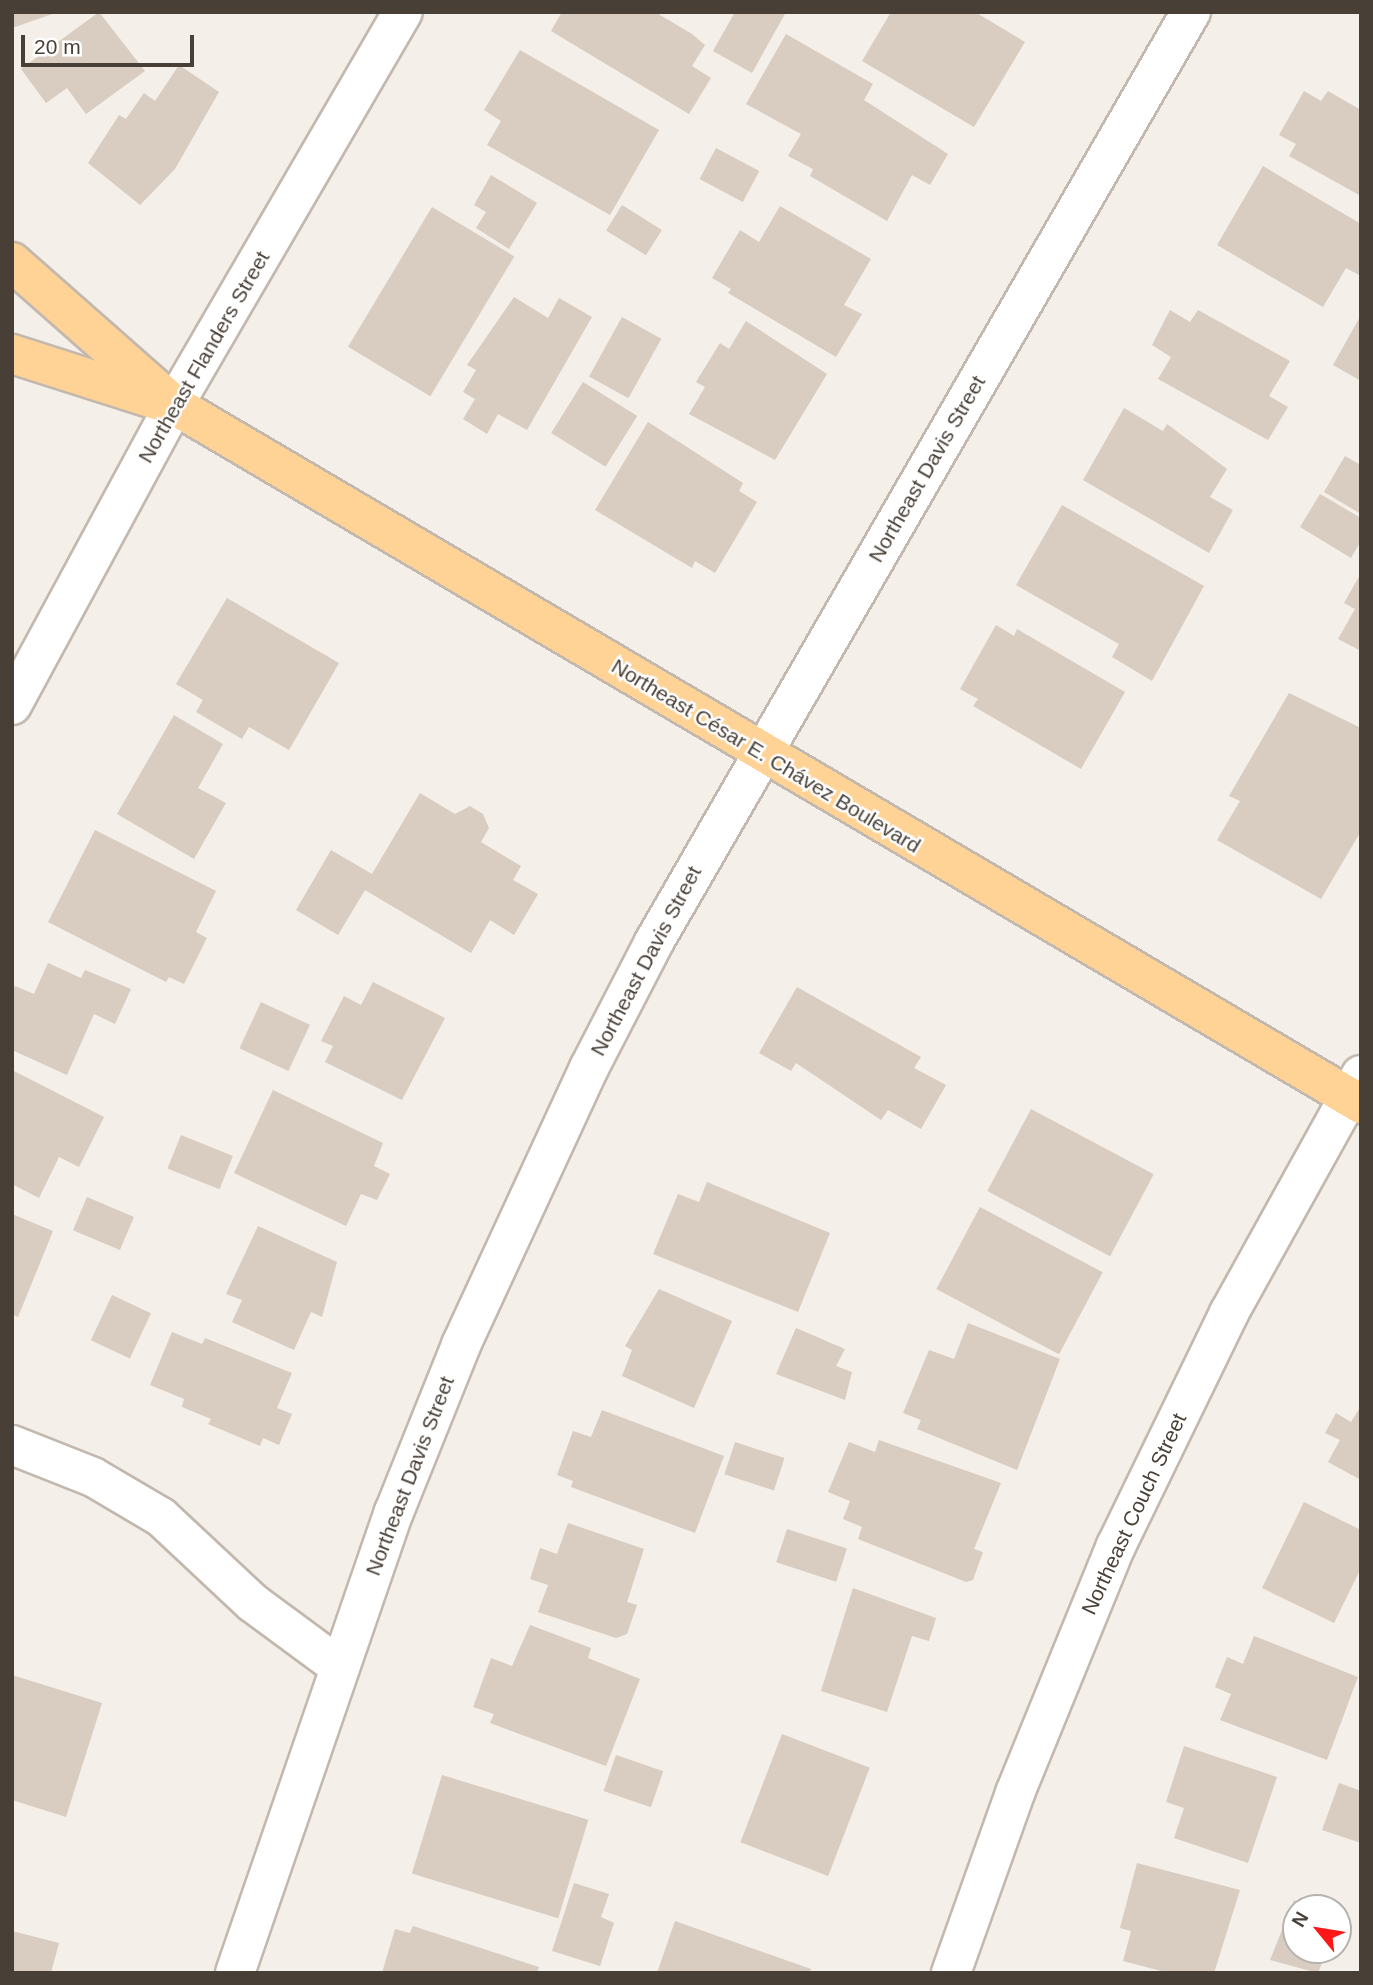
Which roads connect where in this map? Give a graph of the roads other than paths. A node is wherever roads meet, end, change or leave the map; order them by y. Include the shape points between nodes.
1 (404, 12) edge
2 (1191, 12) edge
3 (12, 262) edge
4 (12, 355) edge
5 (174, 405) junction
6 (12, 705) edge
7 (762, 754) junction
8 (1357, 1092) edge
9 (12, 1445) edge
10 (337, 1665) junction
11 (234, 1973) edge
12 (951, 1973) edge

1 - 5 street, Northeast Flanders Street
2 - 7 street, Northeast Davis Street
3 - 5 main road, Northeast César E. Chávez Boulevard
4 - 5 main road, Northeast César E. Chávez Boulevard
5 - 6 street, Northeast Flanders Street
5 - 7 main road, Northeast César E. Chávez Boulevard
7 - 8 main road, Northeast César E. Chávez Boulevard
7 - 10 street, Northeast Davis Street via 654,942 529,1191 456,1358
8 - 12 street, Northeast Couch Street via 1229,1313 1116,1546
9 - 10 street via 93,1477 161,1517 253,1604
10 - 11 street, Northeast Davis Street

